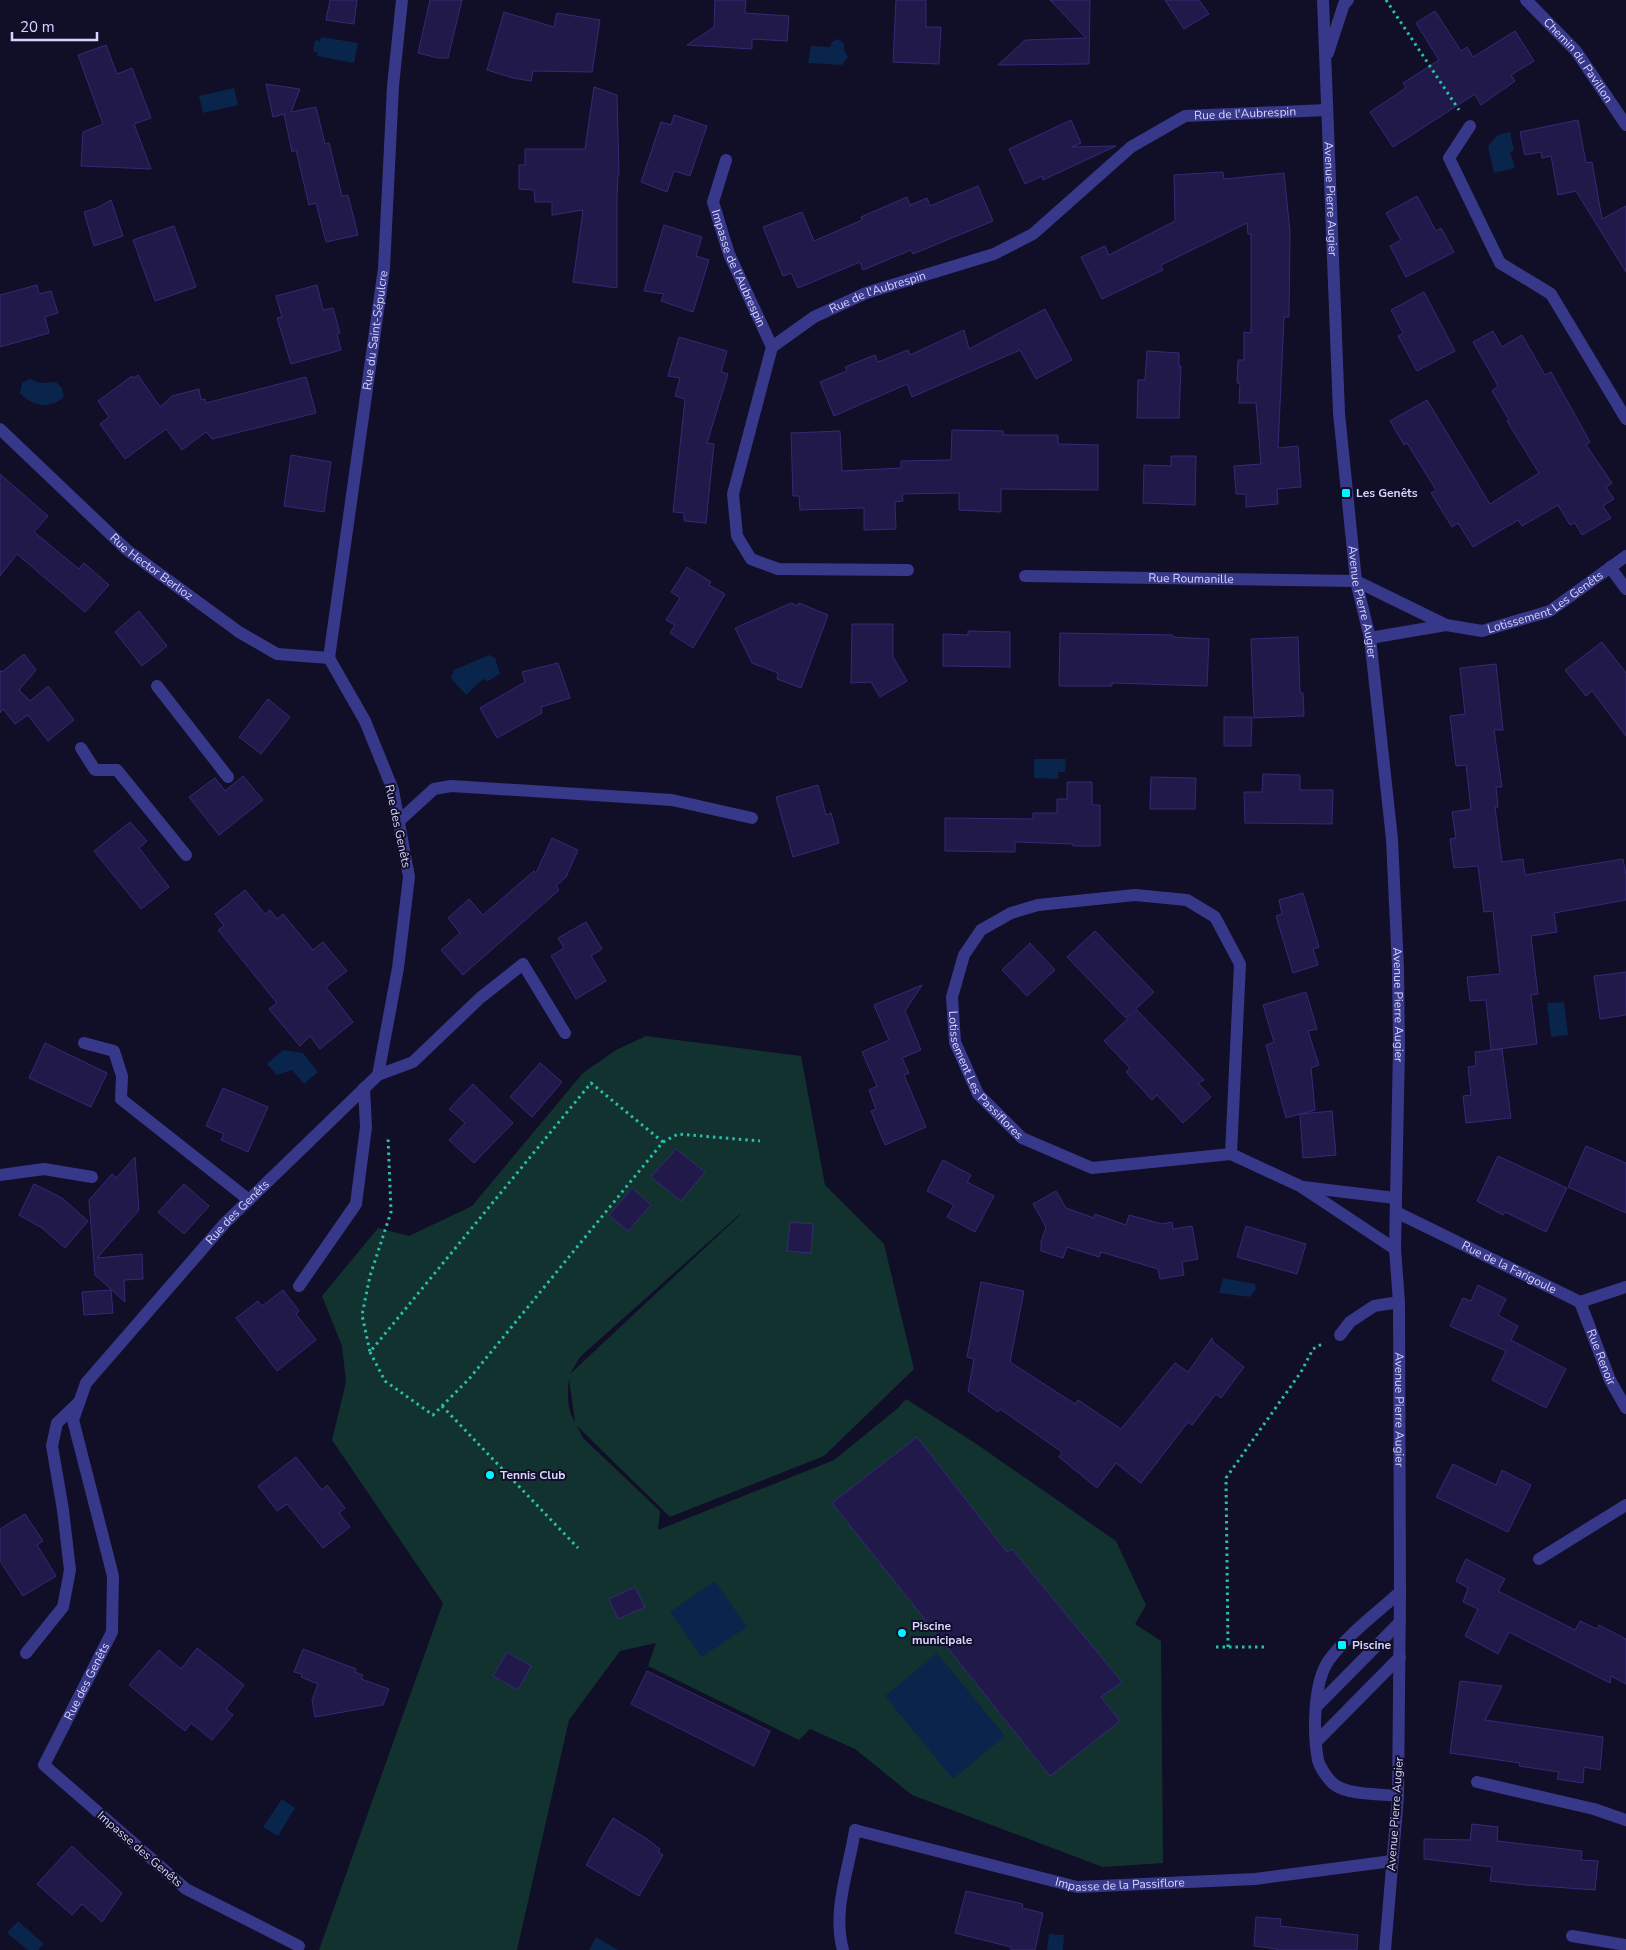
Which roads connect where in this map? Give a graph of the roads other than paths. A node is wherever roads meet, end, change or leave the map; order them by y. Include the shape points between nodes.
1 (402, 0) edge
2 (1323, 0) edge
3 (1348, 0) edge
4 (1526, 0) edge
5 (1325, 62) junction
6 (1326, 110) junction
7 (1626, 125) edge
8 (1470, 126) road end
9 (726, 160) dead end
10 (772, 347) junction
11 (1626, 419) edge
12 (0, 429) edge
13 (1626, 556) edge
14 (1610, 567) junction
15 (908, 570) dead end
16 (1026, 576) dead end
17 (1356, 581) junction
18 (1626, 589) edge
19 (1446, 625) junction
20 (1370, 638) junction
21 (329, 658) junction
22 (157, 686) dead end
23 (80, 748) dead end
24 (228, 776) dead end
25 (752, 818) dead end
26 (399, 821) junction
27 (186, 855) dead end
28 (565, 1033) dead end
29 (84, 1043) dead end
30 (378, 1075) junction
31 (364, 1088) junction
32 (1231, 1154) junction
33 (0, 1175) edge
34 (92, 1177) dead end
35 (1300, 1186) junction
36 (1396, 1198) junction
37 (249, 1200) junction
38 (1396, 1212) junction
39 (1395, 1249) junction
40 (299, 1286) dead end
41 (1626, 1286) edge
42 (1399, 1302) junction
43 (1580, 1302) junction
44 (1340, 1335) road end
45 (79, 1402) junction
46 (1626, 1408) edge
47 (1626, 1505) edge
48 (1539, 1559) dead end
49 (1400, 1592) junction
50 (1400, 1622) junction
51 (26, 1652) dead end
52 (1400, 1657) junction
53 (1316, 1707) junction
54 (1317, 1741) junction
55 (44, 1765) joint
56 (1477, 1782) dead end
57 (1398, 1796) junction
58 (1626, 1820) edge
59 (1392, 1861) junction
60 (1572, 1936) dead end
61 (1626, 1945) edge
62 (299, 1946) dead end
63 (843, 1950) edge
64 (1385, 1950) edge

1 - 21 street, Rue du Saint-Sépulcre via 393,86 384,268
2 - 5 street, Avenue Pierre Augier
3 - 5 street
4 - 7 street, Chemin du Pavillon via 1576,51
5 - 6 street, Avenue Pierre Augier
6 - 10 street, Rue de l'Aubrespin via 1185,116 1131,147 1033,234 994,254 866,293 814,317
6 - 17 street, Avenue Pierre Augier via 1339,412
8 - 11 street via 1449,158 1500,263 1551,294
9 - 10 street, Impasse de l'Aubrespin via 713,202 729,254
10 - 15 street via 733,494 737,536 751,559 778,569
12 - 21 street, Rue Hector Berlioz via 127,550 239,632 277,654
13 - 14 street, Lotissement Les Genêts
14 - 18 street, Lotissement Les Genêts
14 - 19 street, Lotissement Les Genêts via 1550,612 1482,631
16 - 17 street, Rue Roumanille
17 - 19 street, Lotissement Les Genêts
17 - 20 street, Avenue Pierre Augier
19 - 20 street, Lotissement Les Genêts
20 - 36 street, Avenue Pierre Augier via 1392,839 1398,968
21 - 26 street, Rue des Genêts via 365,721 393,790
22 - 24 street
23 - 27 street via 94,770 117,770
25 - 26 street via 672,800 451,786 434,789
26 - 30 street, Rue des Genêts via 409,877 398,968
28 - 30 street via 523,964 480,998 413,1062
29 - 37 street via 114,1051 122,1076 121,1099
30 - 31 street, Rue des Genêts
31 - 37 street, Rue des Genêts
31 - 40 street via 366,1127 356,1204
32 - 32 street, Lotissement Les Passiflores via 1092,1168 1022,1138 978,1094 955,1042 952,997 964,955 981,930 1011,913 1038,905 1135,895 1187,900 1215,917 1240,964
32 - 35 street
33 - 34 street via 44,1169
35 - 36 street
35 - 39 street
36 - 38 street, Avenue Pierre Augier
37 - 45 street, Rue des Genêts via 225,1223 86,1383
38 - 39 street, Avenue Pierre Augier
38 - 43 street, Rue de la Farigoule
39 - 42 street, Avenue Pierre Augier
41 - 43 street
42 - 44 street via 1374,1306 1350,1322
42 - 49 street, Avenue Pierre Augier
43 - 46 street, Rue Renoir via 1610,1380
45 - 51 street via 57,1423 52,1446 70,1570 63,1606
45 - 55 street, Rue des Genêts via 73,1420 113,1576 112,1632
47 - 48 street
49 - 50 street, Avenue Pierre Augier
49 - 53 street via 1328,1661 1316,1690
50 - 52 street, Avenue Pierre Augier
50 - 53 street
52 - 54 street
52 - 57 street, Avenue Pierre Augier
53 - 54 street
54 - 57 street via 1318,1762 1334,1785 1346,1791
55 - 62 street, Impasse des Genêts via 186,1889
56 - 58 street via 1594,1809
57 - 59 street, Avenue Pierre Augier
59 - 63 street, Impasse de la Passiflore via 1255,1879 1077,1887 855,1830 839,1912 838,1932
59 - 64 street, Avenue Pierre Augier
60 - 61 street

